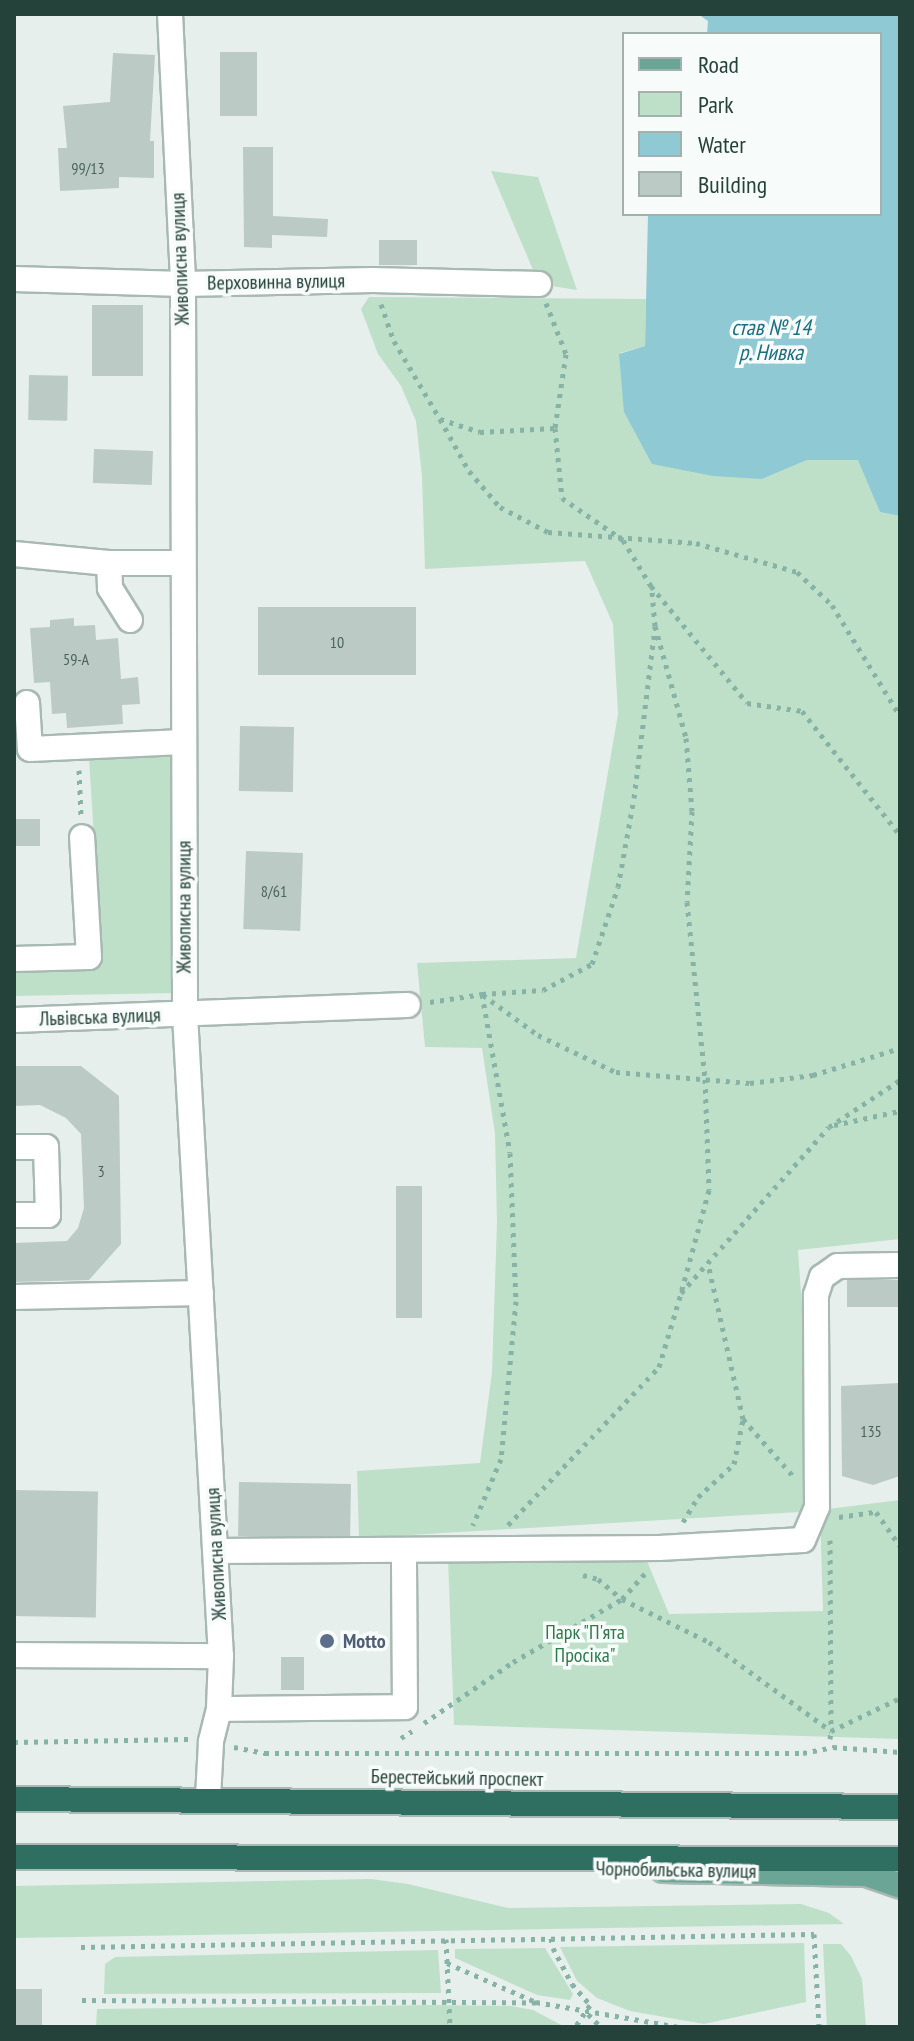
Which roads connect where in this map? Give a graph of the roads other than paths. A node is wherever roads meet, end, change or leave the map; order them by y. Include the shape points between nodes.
1 (170, 14) edge
2 (14, 279) edge
3 (183, 284) junction
4 (539, 284) road end
5 (14, 554) edge
6 (109, 563) junction
7 (182, 563) junction
8 (130, 620) dead end
9 (27, 703) dead end
10 (183, 742) junction
11 (82, 837) road end
12 (14, 959) edge
13 (408, 1005) road end
14 (185, 1015) junction
15 (14, 1020) edge
16 (14, 1147) edge
17 (14, 1215) edge
18 (900, 1265) edge
19 (201, 1293) junction
20 (14, 1297) edge
21 (216, 1551) junction
22 (404, 1551) junction
23 (14, 1655) edge
24 (221, 1656) junction
25 (219, 1709) junction
26 (208, 1798) junction
27 (14, 1799) edge
28 (900, 1807) edge
29 (14, 1857) edge
30 (450, 1857) junction
31 (900, 1859) edge
32 (900, 1886) edge

1 - 3 street, Живописна вулиця
2 - 3 street, Верховинна вулиця
3 - 4 street, Верховинна вулиця
3 - 7 street, Живописна вулиця
5 - 6 street
6 - 7 street
6 - 8 street via 110,588
7 - 10 street, Живописна вулиця
9 - 10 street via 30,749
10 - 14 street, Живописна вулиця
11 - 12 street via 89,957
13 - 14 street, Львівська вулиця
14 - 15 street, Львівська вулиця
14 - 19 street, Живописна вулиця
16 - 17 street via 46,1147 48,1215
18 - 22 street via 838,1266 822,1277 816,1295 824,1511 803,1540 659,1548
19 - 20 street
19 - 21 street, Живописна вулиця
21 - 22 street
21 - 24 street, Живописна вулиця
22 - 25 street via 405,1707
23 - 24 street
24 - 25 street, Живописна вулиця
25 - 26 street, Живописна вулиця
26 - 27 highway, Берестейський проспект
26 - 28 highway, Берестейський проспект
29 - 30 highway
30 - 31 highway
30 - 32 main road, Чорнобильська вулиця via 490,1867 866,1874

